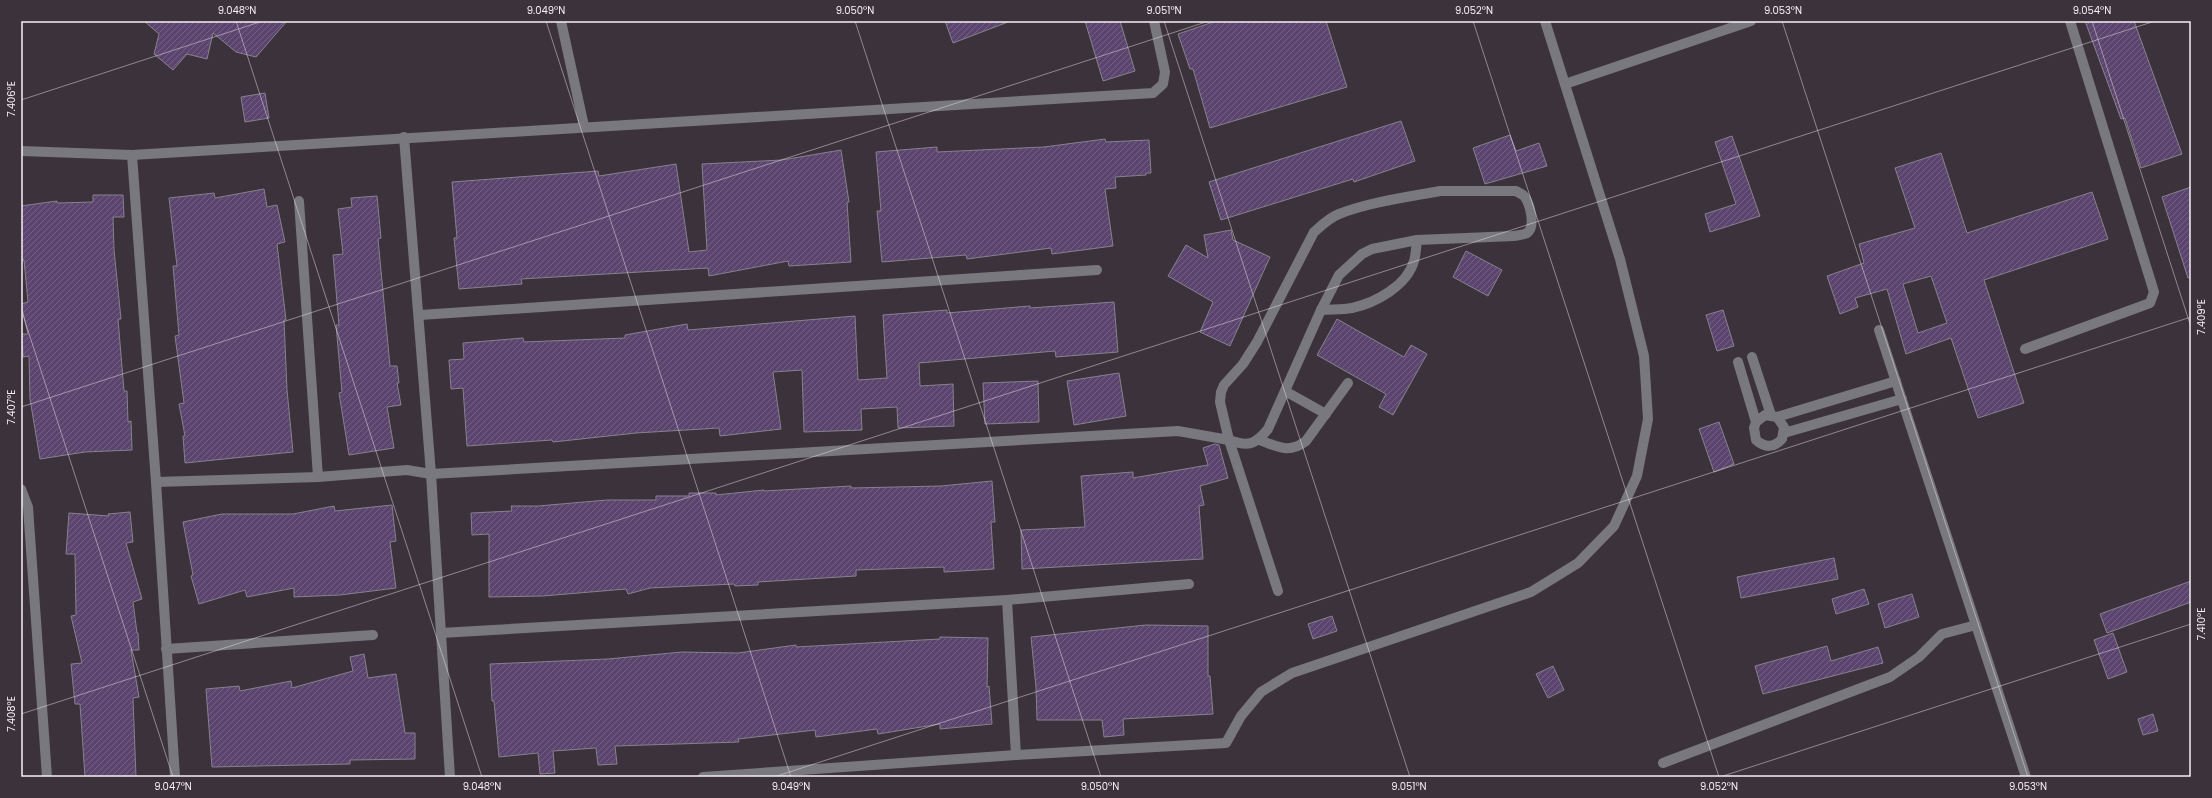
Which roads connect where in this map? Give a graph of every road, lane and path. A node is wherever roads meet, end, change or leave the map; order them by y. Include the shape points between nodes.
1 (561, 21) edge
2 (1154, 21) edge
3 (1545, 21) edge
4 (1751, 21) edge
5 (2070, 21) edge
6 (1565, 84) junction
7 (584, 126) junction
8 (404, 137) junction
9 (21, 151) edge
10 (132, 155) junction
11 (299, 201) dead end
12 (1417, 240) junction
13 (1097, 270) dead end
14 (1321, 310) junction
15 (420, 316) junction
16 (1879, 330) dead end
17 (2025, 349) dead end
18 (1752, 357) dead end
19 (1738, 362) dead end
20 (1896, 381) junction
21 (1348, 383) dead end
22 (1285, 391) junction
23 (1902, 399) junction
24 (1326, 414) junction
25 (1774, 416) junction
26 (1756, 422) junction
27 (1784, 433) junction
28 (1229, 440) junction
29 (1260, 440) junction
30 (431, 474) junction
31 (318, 477) junction
32 (156, 482) junction
33 (21, 489) edge
34 (1189, 584) dead end
35 (1278, 591) dead end
36 (1007, 600) junction
37 (1976, 625) junction
38 (441, 633) junction
39 (374, 635) dead end
40 (166, 649) junction
41 (1016, 755) junction
42 (1663, 763) dead end
43 (859, 772) edge
44 (727, 776) edge
45 (47, 777) edge
46 (175, 777) edge
47 (450, 777) edge
48 (703, 777) edge
49 (2026, 777) edge

1 - 7 street
2 - 7 street via 1165,72 1163,84 1153,93
3 - 6 street
4 - 6 street
5 - 17 street via 2154,292 2150,303
6 - 41 street via 1620,259 1644,356 1648,419 1637,476 1614,526 1578,563 1531,592 1292,673 1261,692 1241,716 1226,743
7 - 8 street
8 - 10 street
8 - 15 street
9 - 10 street
10 - 32 street
11 - 31 street
12 - 14 street via 1372,249 1362,254 1339,275
12 - 14 street via 1414,262 1407,276 1393,289 1377,299 1351,308
12 - 28 street via 1514,236 1527,233 1531,228 1528,202 1516,191 1440,192 1404,197 1339,214 1325,222 1314,232 1258,342 1224,385 1220,402
13 - 15 street
14 - 22 street
15 - 30 street
16 - 20 street
18 - 25 street
19 - 26 street
20 - 23 street
20 - 25 street
21 - 24 street
22 - 24 street
22 - 29 street via 1268,429
23 - 27 street
23 - 37 street
24 - 29 street via 1306,441 1290,450
25 - 26 street via 1765,415
25 - 27 street via 1784,427
26 - 27 street via 1756,440 1767,446 1778,443
28 - 29 street via 1251,444
28 - 30 street via 1178,431
28 - 35 street
30 - 31 street via 407,470
30 - 38 street
31 - 32 street
32 - 40 street
33 - 45 street via 28,507
34 - 36 street
36 - 38 street
36 - 41 street
37 - 42 street via 1942,634 1919,657 1890,677
37 - 49 street
38 - 47 street
39 - 40 street
40 - 46 street
41 - 43 street
43 - 44 street
44 - 48 street

